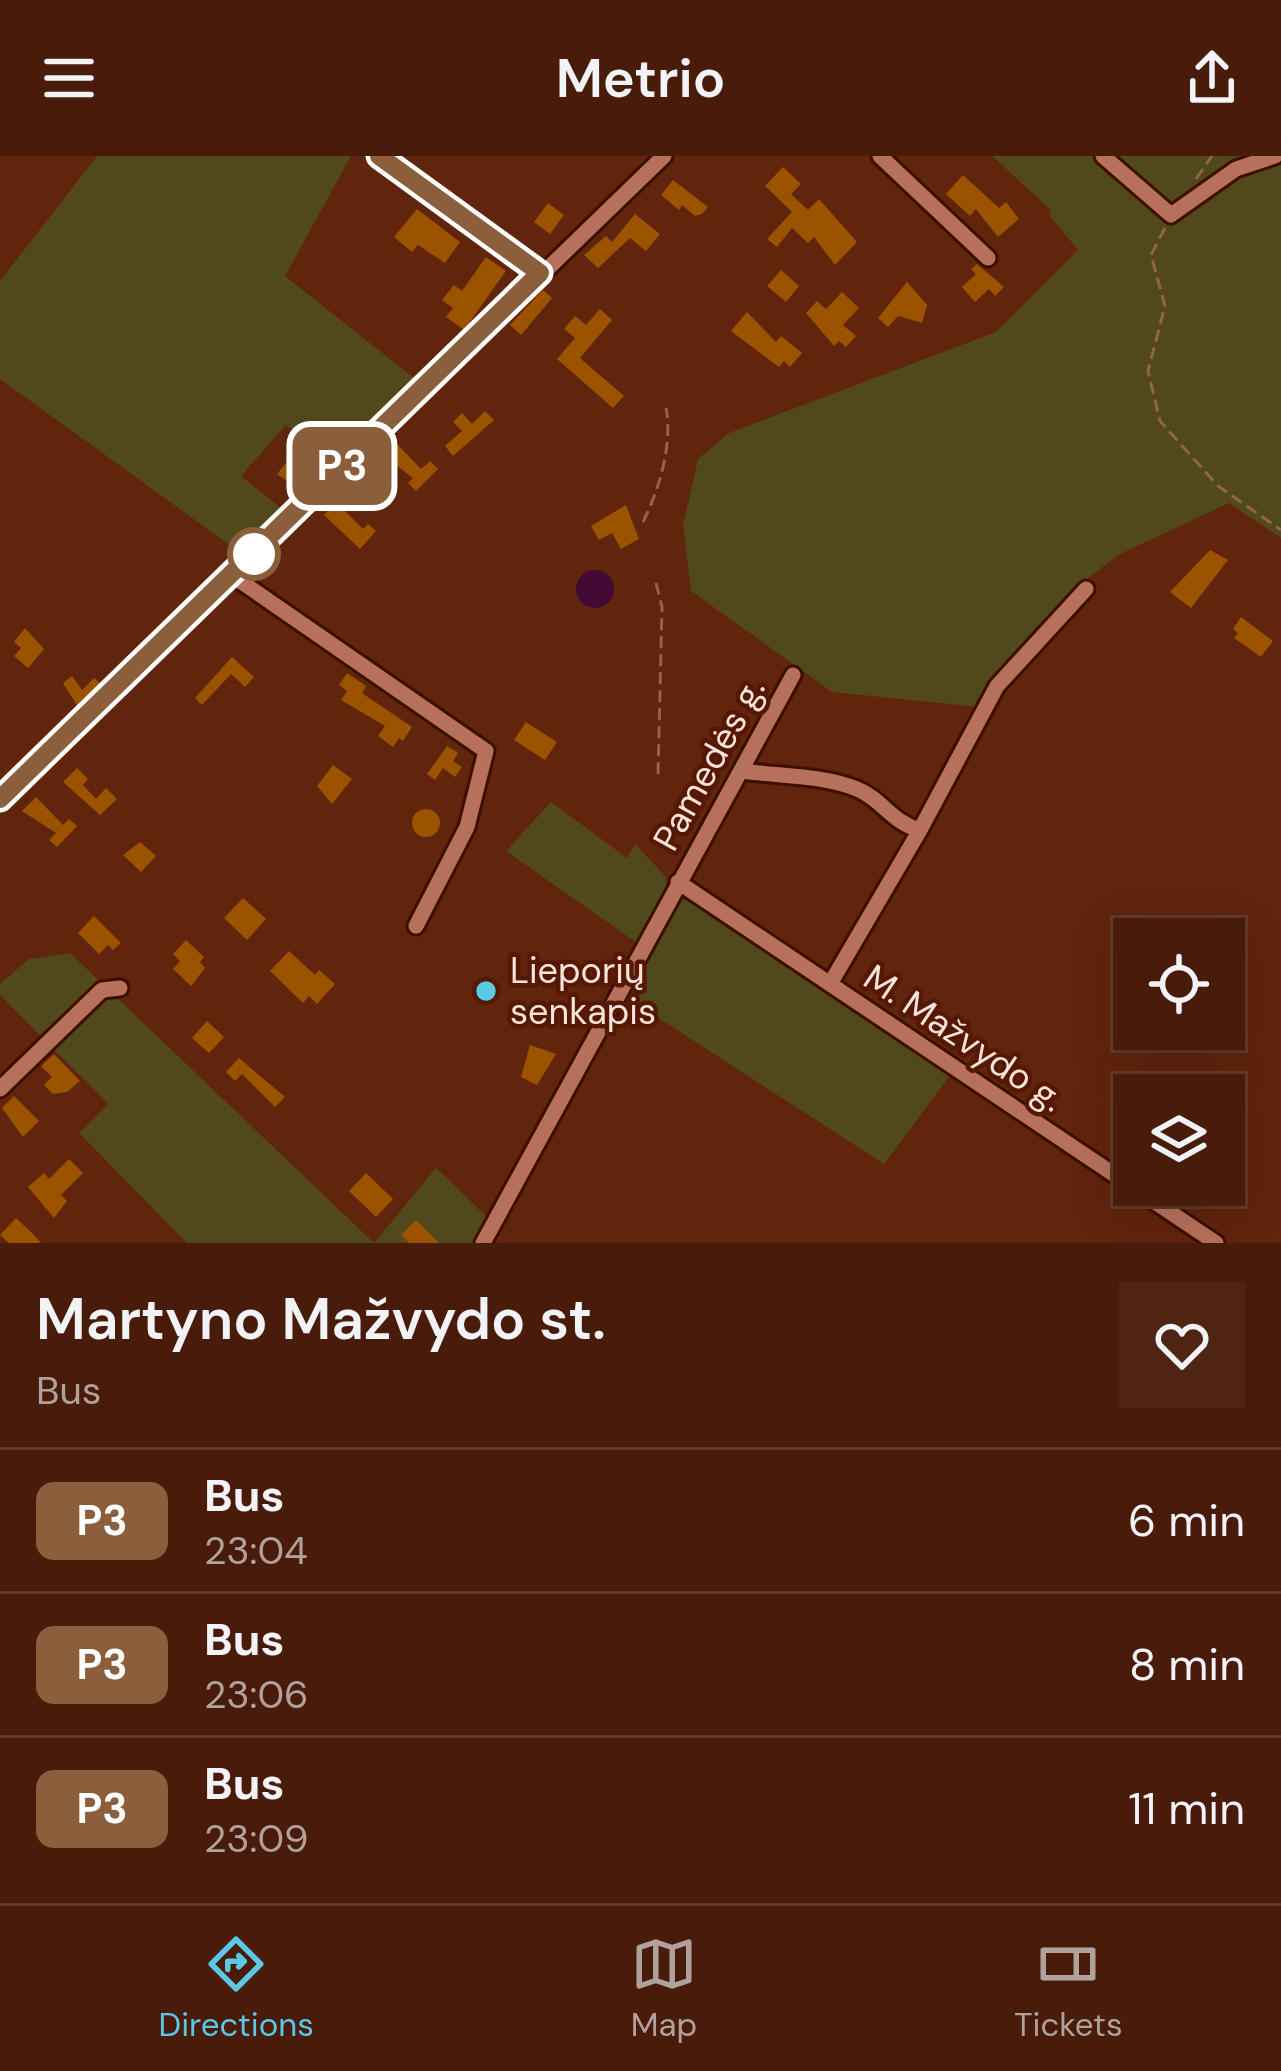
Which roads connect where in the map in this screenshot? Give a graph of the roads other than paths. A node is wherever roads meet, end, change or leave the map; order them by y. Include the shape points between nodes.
1 (379, 156) edge
2 (664, 156) edge
3 (880, 156) edge
4 (1103, 156) edge
5 (1275, 156) edge
6 (988, 258) dead end
7 (540, 273) junction
8 (233, 576) junction
9 (1086, 589) dead end
10 (793, 674) dead end
11 (742, 771) junction
12 (0, 799) edge
13 (920, 830) junction
14 (678, 882) junction
15 (416, 926) dead end
16 (830, 984) junction
17 (120, 988) dead end
18 (0, 1089) edge
19 (483, 1243) edge
20 (1216, 1243) edge

1 - 7 street
2 - 7 street
3 - 6 street
4 - 5 street via 1172,215 1236,170
7 - 8 street
8 - 12 street
8 - 15 street via 487,752 467,827
9 - 13 street via 997,686
10 - 11 street, Pamedės g.
11 - 13 street via 851,786
11 - 14 street, Pamedės g.
13 - 16 street
14 - 16 street, M. Mažvydo g.
14 - 19 street, Pamedės g.
16 - 20 street, M. Mažvydo g.
17 - 18 street via 102,990

